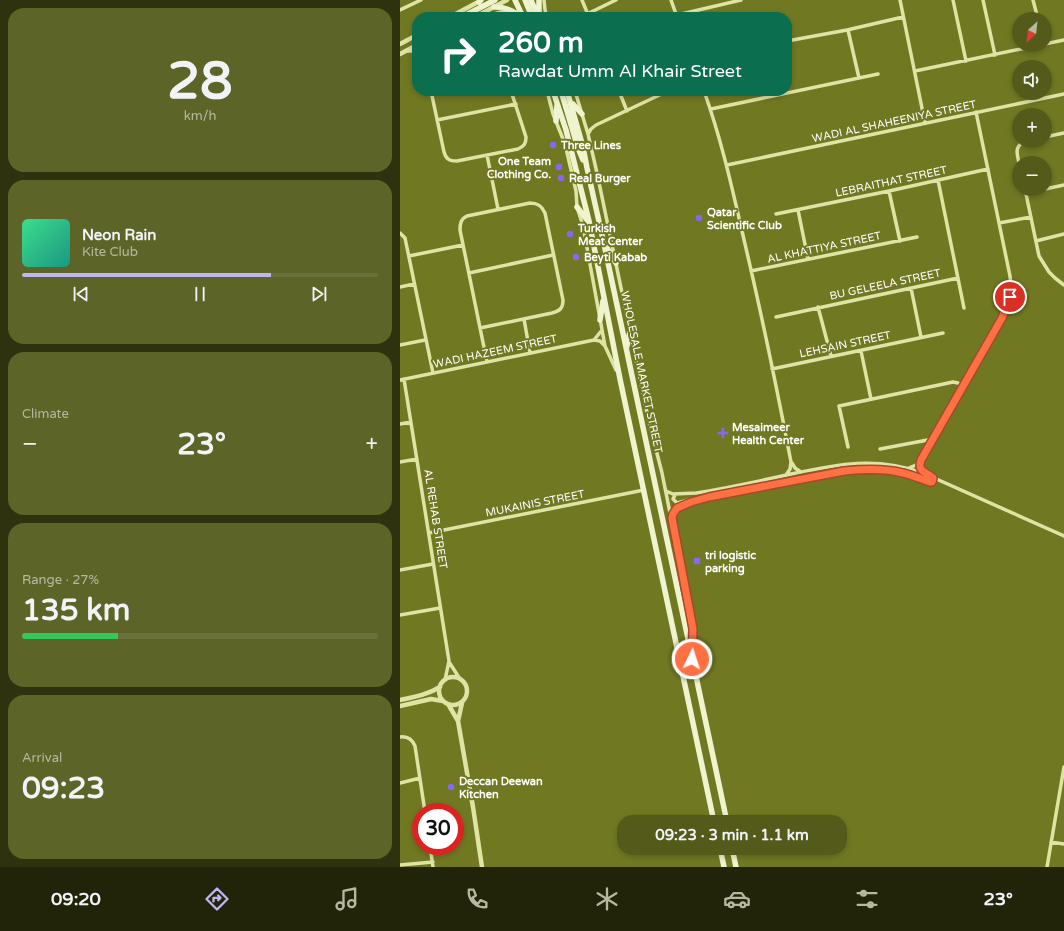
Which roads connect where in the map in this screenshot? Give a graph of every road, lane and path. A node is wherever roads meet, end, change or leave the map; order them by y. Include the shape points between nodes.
1 (420, 0) edge
2 (495, 0) edge
3 (507, 0) edge
4 (515, 0) edge
5 (525, 0) edge
6 (531, 0) edge
7 (539, 0) edge
8 (544, 0) edge
9 (582, 0) edge
10 (616, 0) edge
11 (671, 0) edge
12 (741, 0) edge
13 (900, 0) edge
14 (953, 0) edge
15 (983, 0) edge
16 (1033, 0) edge
17 (480, 1) edge
18 (736, 1) edge
19 (494, 7) junction
20 (400, 10) edge
21 (459, 12) edge
22 (472, 12) edge
23 (484, 12) edge
24 (513, 12) edge
25 (520, 12) edge
26 (530, 12) edge
27 (537, 12) edge
28 (538, 12) edge
29 (545, 12) edge
30 (586, 12) edge
31 (595, 12) edge
32 (676, 12) edge
33 (693, 12) edge
34 (1036, 12) edge
35 (903, 17) junction
36 (847, 30) junction
37 (412, 38) edge
38 (792, 40) edge
39 (1064, 40) edge
40 (1052, 43) edge
41 (400, 44) edge
42 (412, 48) edge
43 (406, 51) junction
44 (1012, 51) edge
45 (412, 52) edge
46 (400, 54) edge
47 (996, 55) junction
48 (966, 61) junction
49 (915, 71) junction
50 (878, 74) dead end
51 (858, 78) junction
52 (792, 92) edge
53 (1064, 94) edge
54 (432, 96) edge
55 (513, 96) edge
56 (549, 96) edge
57 (555, 96) edge
58 (562, 96) edge
59 (569, 96) edge
60 (577, 96) edge
61 (621, 96) edge
62 (658, 96) edge
63 (706, 96) edge
64 (772, 96) edge
65 (767, 97) joint
66 (571, 101) junction
67 (558, 103) junction
68 (516, 104) junction
69 (711, 109) junction
70 (627, 111) junction
71 (976, 112) junction
72 (582, 114) junction
73 (437, 120) junction
74 (556, 121) junction
75 (584, 123) junction
76 (925, 123) junction
77 (596, 125) junction
78 (1064, 133) edge
79 (588, 134) junction
80 (1052, 136) edge
81 (487, 155) junction
82 (727, 165) junction
83 (587, 168) junction
84 (988, 170) junction
85 (938, 180) junction
86 (1064, 184) edge
87 (1052, 187) edge
88 (889, 191) junction
89 (1026, 196) edge
90 (577, 207) junction
91 (498, 209) junction
92 (798, 210) junction
93 (776, 214) dead end
94 (1031, 217) junction
95 (589, 221) junction
96 (1000, 223) junction
97 (400, 233) edge
98 (1064, 234) edge
99 (917, 237) dead end
100 (900, 241) junction
101 (1036, 241) junction
102 (604, 244) junction
103 (463, 245) junction
104 (553, 255) junction
105 (409, 256) junction
106 (808, 259) junction
107 (616, 263) junction
108 (751, 271) junction
109 (469, 273) junction
110 (958, 278) junction
111 (414, 284) junction
112 (1064, 285) edge
113 (400, 288) edge
114 (911, 288) junction
115 (603, 297) junction
116 (818, 307) junction
117 (964, 308) dead end
118 (776, 316) dead end
119 (524, 319) junction
120 (600, 320) junction
121 (480, 328) junction
122 (602, 330) junction
123 (630, 331) junction
124 (943, 333) dead end
125 (921, 337) junction
126 (425, 340) junction
127 (594, 340) junction
128 (400, 345) edge
129 (605, 346) junction
130 (626, 348) junction
131 (861, 351) junction
132 (530, 352) junction
133 (831, 356) junction
134 (487, 362) junction
135 (772, 369) junction
136 (433, 373) junction
137 (620, 379) junction
138 (402, 380) edge
139 (964, 386) junction
140 (871, 399) junction
141 (412, 422) junction
142 (400, 424) edge
143 (933, 439) junction
144 (848, 447) dead end
145 (880, 449) dead end
146 (418, 459) junction
147 (921, 460) junction
148 (400, 462) edge
149 (791, 462) junction
150 (909, 468) junction
151 (802, 472) junction
152 (923, 472) junction
153 (786, 475) junction
154 (931, 476) junction
155 (644, 490) junction
156 (666, 491) junction
157 (675, 495) junction
158 (701, 499) junction
159 (672, 518) junction
160 (429, 533) junction
161 (1064, 536) edge
162 (433, 564) junction
163 (400, 570) edge
164 (440, 608) junction
165 (400, 614) edge
166 (692, 659) junction
167 (449, 661) junction
168 (460, 679) junction
169 (445, 680) junction
170 (440, 687) junction
171 (401, 700) edge
172 (443, 701) junction
173 (462, 703) junction
174 (448, 704) junction
175 (402, 705) edge
176 (400, 710) edge
177 (458, 721) junction
178 (400, 737) edge
179 (1064, 767) edge
180 (420, 778) junction
181 (400, 783) edge
182 (1064, 797) edge
183 (1059, 798) junction
184 (424, 803) edge
185 (713, 815) edge
186 (725, 815) edge
187 (1051, 842) junction
188 (1064, 844) edge
189 (432, 855) edge
190 (721, 855) edge
191 (733, 855) edge
192 (433, 862) junction
193 (400, 865) edge
194 (434, 867) edge
195 (482, 867) edge
196 (724, 867) edge
197 (736, 867) edge
198 (1047, 867) edge

1 - 20 street
2 - 22 main road
3 - 19 street
4 - 25 main road
5 - 26 main road
6 - 27 main road
7 - 28 main road
8 - 29 street
9 - 30 street
10 - 31 street
11 - 32 street
12 - 18 street
13 - 35 street
14 - 48 street
15 - 47 street
16 - 34 street
17 - 21 street
18 - 33 street
19 - 23 street
19 - 24 main road
35 - 36 street
35 - 49 street
36 - 38 street
36 - 51 street
37 - 41 street
39 - 40 street
42 - 43 street
43 - 45 street
43 - 46 street
44 - 47 street
47 - 48 street
48 - 49 street
49 - 76 street
50 - 51 street
51 - 52 street
53 - 71 street, WADI AL SHAHEENIYA STREET
54 - 73 street
55 - 68 street
56 - 74 street, WHOLESALE MARKET STREET
57 - 67 main road, WHOLESALE MARKET STREET
58 - 83 main road via 578,148
59 - 66 main road, WHOLESALE MARKET STREET
60 - 72 street, WHOLESALE MARKET STREET
61 - 70 street
62 - 70 street
63 - 69 street
64 - 65 street
65 - 69 street
66 - 72 main road
66 - 83 main road, WHOLESALE MARKET STREET
67 - 74 main road
67 - 95 main road, WHOLESALE MARKET STREET
68 - 73 street
68 - 81 street via 526,137 524,145 518,149
69 - 82 street
70 - 77 street
71 - 76 street, WADI AL SHAHEENIYA STREET
71 - 84 street
72 - 75 street, WHOLESALE MARKET STREET
73 - 81 street via 448,160 457,161
74 - 90 street, WHOLESALE MARKET STREET via 574,182
75 - 77 street
75 - 79 street, WHOLESALE MARKET STREET
76 - 82 street, WADI AL SHAHEENIYA STREET
77 - 79 street
78 - 80 street
79 - 107 street, WHOLESALE MARKET STREET
81 - 91 street
82 - 108 street
83 - 102 main road, WHOLESALE MARKET STREET
84 - 85 street, LEBRAITHAT STREET
84 - 96 street
85 - 88 street, LEBRAITHAT STREET
85 - 110 street
86 - 87 street
88 - 92 street, LEBRAITHAT STREET
88 - 100 street
89 - 94 street
90 - 95 main road
90 - 120 street, WHOLESALE MARKET STREET via 583,226
91 - 103 street via 463,218 460,225
91 - 104 street via 530,203 540,205 545,213
92 - 93 street, LEBRAITHAT STREET
92 - 106 street
94 - 96 street
94 - 101 street
95 - 115 main road, WHOLESALE MARKET STREET
96 - 139 street via 1010,276 1010,297 1002,318
97 - 105 street via 405,238
98 - 101 street
99 - 100 street, AL KHATTIYA STREET
100 - 106 street, AL KHATTIYA STREET
101 - 112 street via 1039,256 1049,272
102 - 107 main road
102 - 130 main road, WHOLESALE MARKET STREET
103 - 105 street
103 - 109 street
104 - 109 street
104 - 119 street via 563,305 557,312
105 - 111 street
106 - 108 street, AL KHATTIYA STREET
107 - 123 street, WHOLESALE MARKET STREET
108 - 135 street
109 - 121 street
110 - 114 street, BU GELEELA STREET
110 - 117 street
111 - 113 street
111 - 126 street
114 - 116 street, BU GELEELA STREET
114 - 125 street
115 - 120 main road
115 - 137 main road, WHOLESALE MARKET STREET
116 - 118 street
116 - 133 street, BU GELEELA STREET
119 - 121 street
119 - 132 street
120 - 122 street, WHOLESALE MARKET STREET
121 - 134 street
122 - 127 street
122 - 129 street, WHOLESALE MARKET STREET
123 - 130 main road
123 - 156 street, WHOLESALE MARKET STREET
124 - 125 street, LEHSAIN STREET
125 - 131 street, LEHSAIN STREET
126 - 128 street
126 - 136 street
127 - 129 street
127 - 132 street, WADI HAZEEM STREET
129 - 137 street, WHOLESALE MARKET STREET
130 - 166 main road, WHOLESALE MARKET STREET
131 - 133 street, LEHSAIN STREET
131 - 140 street
132 - 134 street, WADI HAZEEM STREET
133 - 135 street, LEHSAIN STREET
134 - 136 street, WADI HAZEEM STREET
135 - 149 street
136 - 138 street, WADI HAZEEM STREET
137 - 155 main road, WHOLESALE MARKET STREET
138 - 141 street, AL REHAB STREET
139 - 140 street via 953,382
139 - 143 street
140 - 144 street via 839,406
141 - 142 street
141 - 146 street, AL REHAB STREET
143 - 145 street
143 - 147 street
146 - 148 street
146 - 160 street, AL REHAB STREET
147 - 150 street
147 - 152 street via 920,467
149 - 151 street
149 - 153 street
150 - 151 street via 866,462
150 - 152 street
151 - 153 street
152 - 154 street
153 - 157 street
154 - 158 street via 933,481 930,482 888,470 844,471
154 - 161 street
155 - 160 street, MUKAINIS STREET
155 - 185 main road, WHOLESALE MARKET STREET
156 - 157 street
156 - 159 street, WHOLESALE MARKET STREET
157 - 158 street via 674,499 677,502
158 - 159 street via 679,507 674,511
159 - 166 street, WHOLESALE MARKET STREET via 693,629
160 - 162 street, AL REHAB STREET
162 - 163 street
162 - 164 street, AL REHAB STREET
164 - 165 street
164 - 167 street, AL REHAB STREET
166 - 186 main road, WHOLESALE MARKET STREET
167 - 168 street, AL REHAB STREET
167 - 169 street, AL REHAB STREET
168 - 169 street via 452,677
168 - 173 street via 467,690
169 - 170 street
170 - 171 street via 424,695
170 - 172 street via 439,692
172 - 174 street
172 - 175 street via 431,699
173 - 174 street
173 - 177 street
174 - 177 street
175 - 176 street
177 - 195 street
178 - 180 street via 407,737 415,746
179 - 183 street
180 - 181 street
180 - 184 street
182 - 183 street
183 - 187 street
187 - 188 street
187 - 198 street
189 - 192 street
190 - 196 main road
191 - 197 main road
192 - 193 street
192 - 194 street

